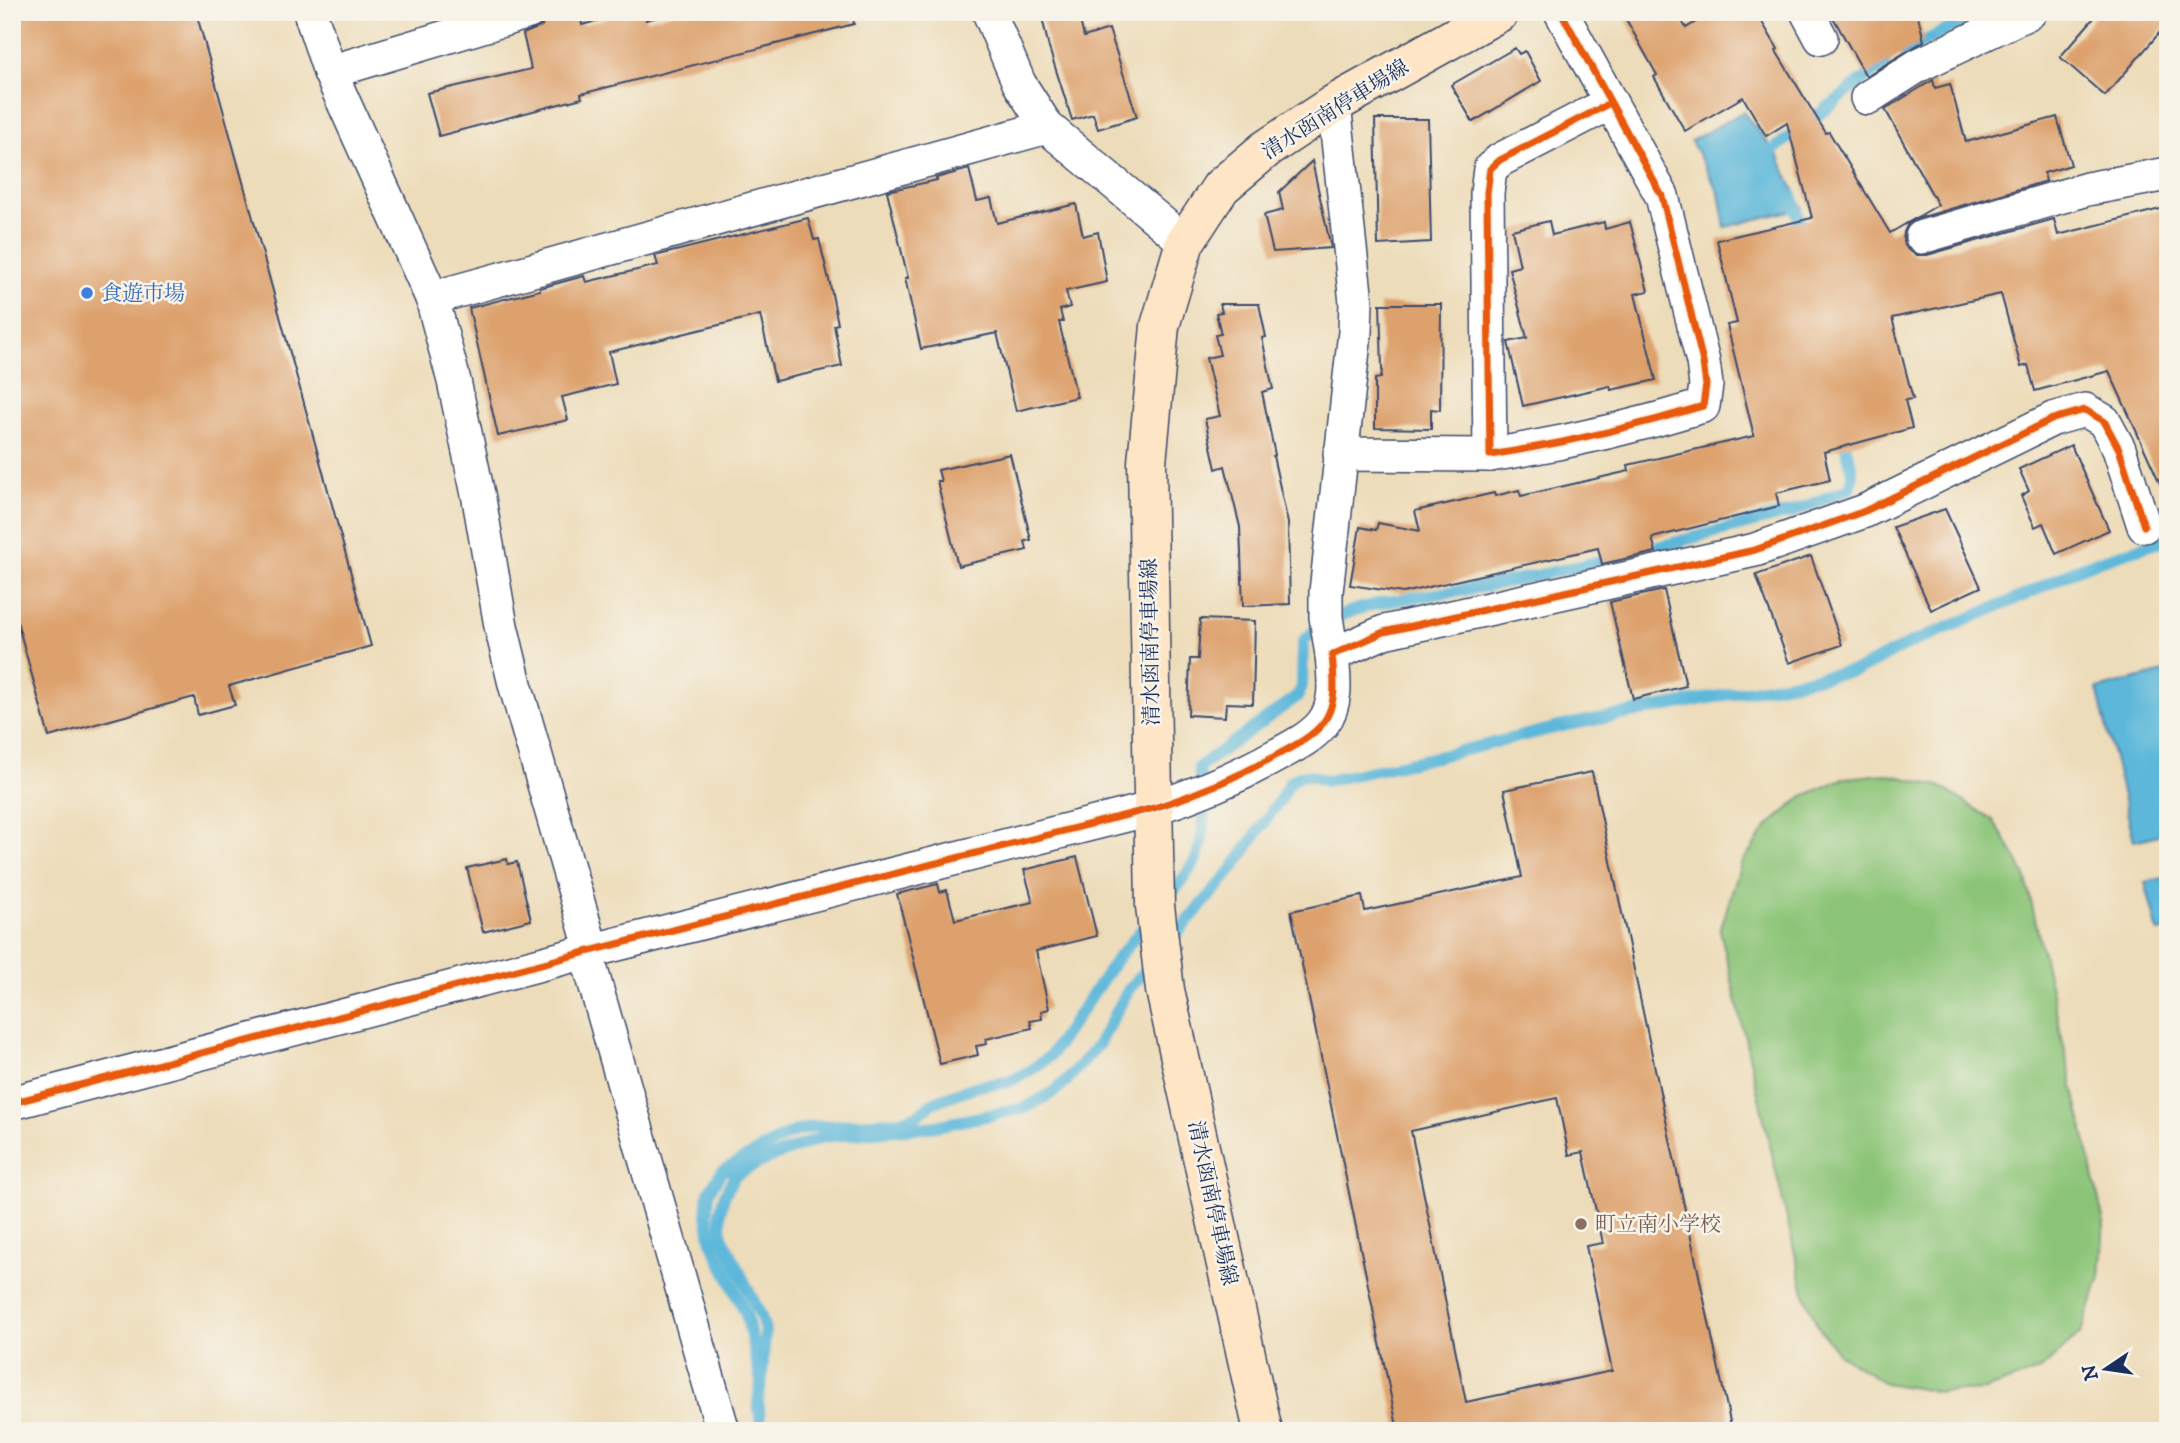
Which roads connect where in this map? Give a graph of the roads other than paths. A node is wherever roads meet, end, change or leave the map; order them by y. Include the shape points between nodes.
1 (310, 12) edge
2 (529, 12) edge
3 (989, 12) edge
4 (1500, 12) edge
5 (1561, 12) edge
6 (2030, 12) edge
7 (330, 72) junction
8 (1867, 98) dead end
9 (1610, 103) junction
10 (1334, 104) junction
11 (1048, 127) junction
12 (2168, 174) edge
13 (1922, 237) dead end
14 (1185, 242) junction
15 (432, 298) junction
16 (1340, 454) junction
17 (1490, 456) junction
18 (2144, 526) dead end
19 (1332, 655) junction
20 (1154, 808) junction
21 (589, 952) junction
22 (12, 1103) edge
23 (723, 1431) edge
24 (1263, 1431) edge

1 - 7 street
2 - 7 street
3 - 11 street via 1019,83
4 - 10 main road, 清水函南停車場線
5 - 9 street
6 - 8 street via 1919,65
7 - 15 street
9 - 17 street via 1490,169
9 - 17 street via 1662,196 1703,362 1703,406
10 - 14 main road, 清水函南停車場線 via 1266,149 1221,187
10 - 16 street via 1356,302
11 - 14 street
11 - 15 street
12 - 13 street via 2087,189
14 - 20 main road, 清水函南停車場線 via 1160,326 1147,462
15 - 21 street via 454,381 509,661
16 - 17 street
16 - 19 street via 1326,592
18 - 19 street via 2119,449 2104,421 2085,410 2053,419 1865,511 1755,550 1384,632
19 - 20 street via 1335,692 1323,722 1302,741 1214,787
20 - 21 street
20 - 24 main road, 清水函南停車場線 via 1155,906 1165,990
21 - 22 street
21 - 23 street

